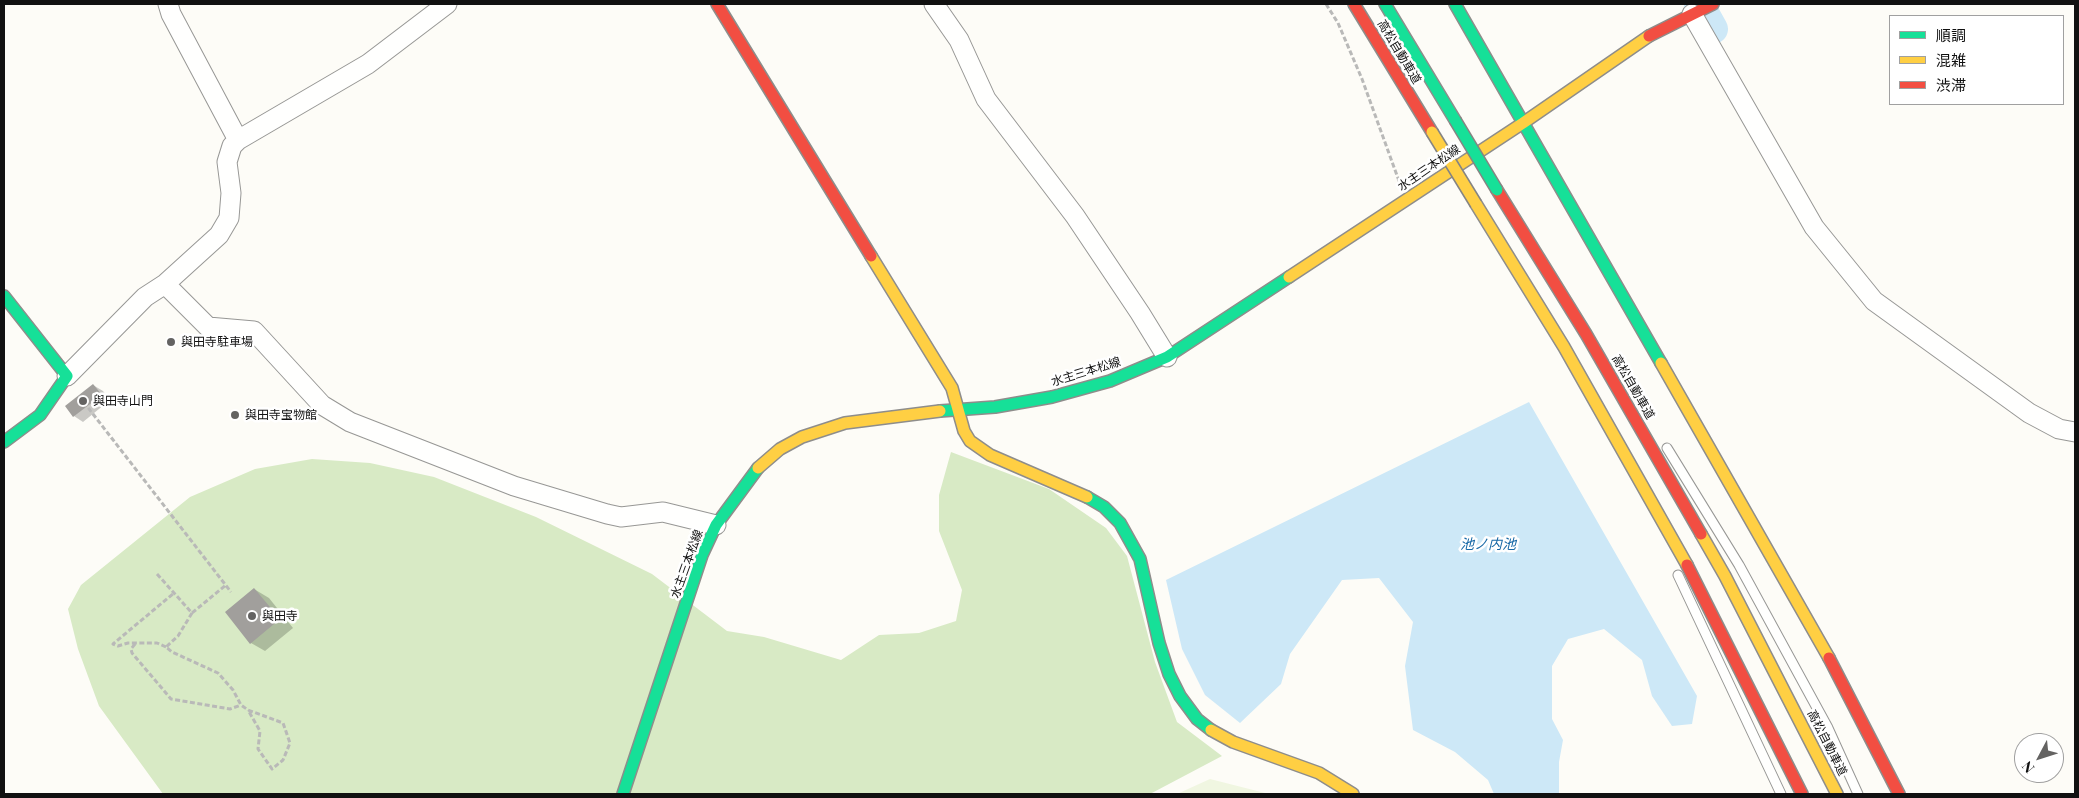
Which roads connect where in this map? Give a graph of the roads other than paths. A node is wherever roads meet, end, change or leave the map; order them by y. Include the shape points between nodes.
1 (168, 4) edge
2 (447, 4) edge
3 (717, 4) edge
4 (934, 4) edge
5 (1354, 4) edge
6 (1385, 4) edge
7 (1455, 4) edge
8 (1713, 4) edge
9 (1692, 14) junction
10 (1523, 122) junction
11 (238, 140) junction
12 (165, 284) junction
13 (4, 296) edge
14 (1586, 334) junction
15 (1564, 347) junction
16 (1167, 357) junction
17 (67, 376) junction
18 (1638, 406) dead end
19 (958, 409) junction
20 (2075, 432) edge
21 (1661, 438) dead end
22 (4, 442) edge
23 (1611, 451) dead end
24 (716, 525) junction
25 (1671, 562) dead end
26 (623, 794) edge
27 (1352, 794) edge
28 (1781, 794) edge
29 (1802, 794) edge
30 (1837, 794) edge
31 (1858, 794) edge
32 (1899, 794) edge

1 - 11 street
2 - 11 street via 368,64
3 - 19 main road via 952,388
4 - 16 street via 959,40 986,99 1075,216
5 - 15 main road, 高松自動車道, bridge
6 - 14 main road, 高松自動車道, bridge
7 - 10 main road
8 - 9 main road, 水主三本松線
9 - 10 main road, 水主三本松線 via 1653,33
9 - 20 street via 1814,227 1874,300 2029,413 2059,429
10 - 16 main road, 水主三本松線
10 - 32 main road via 1785,578
11 - 12 street via 232,146 227,162 229,218 219,235
12 - 17 street via 145,297
12 - 24 street via 208,327 254,332 322,405 350,422 514,486 607,514 621,517 663,512
13 - 17 main road
14 - 18 lane
14 - 30 main road, 高松自動車道 via 1725,576
15 - 23 lane
15 - 29 main road, 高松自動車道 via 1699,586
16 - 19 main road, 水主三本松線 via 1110,381 1052,397 995,407
17 - 22 main road via 40,415
19 - 24 main road, 水主三本松線 via 845,423 802,437 780,449 756,469
19 - 27 main road via 964,432 979,448 1086,496 1104,507 1120,523 1140,559 1169,674 1196,719 1232,742 1319,773
21 - 31 lane via 1739,565 1828,728
24 - 26 main road, 水主三本松線 via 702,555
25 - 28 lane

